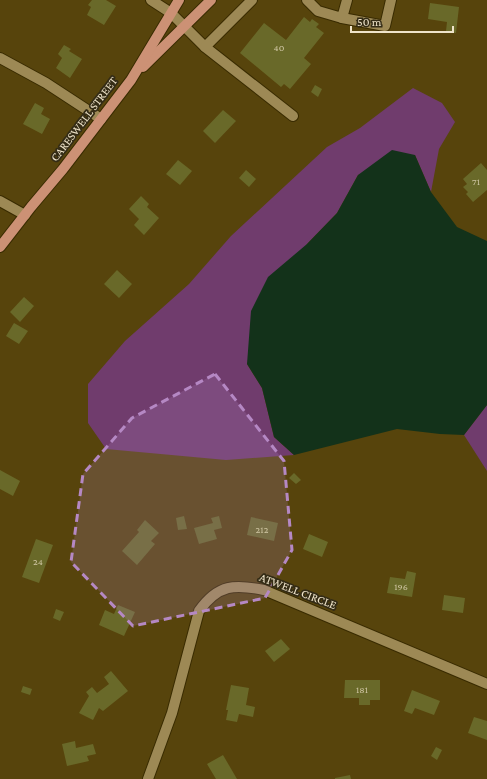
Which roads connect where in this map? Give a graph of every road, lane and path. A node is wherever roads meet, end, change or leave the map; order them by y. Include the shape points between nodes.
1 (151, 0) edge
2 (179, 0) edge
3 (211, 0) edge
4 (252, 0) edge
5 (307, 0) edge
6 (347, 0) edge
7 (391, 0) edge
8 (172, 13) junction
9 (342, 18) junction
10 (184, 26) junction
11 (205, 47) junction
12 (0, 58) edge
13 (131, 80) junction
14 (293, 116) dead end
15 (101, 119) junction
16 (0, 201) edge
17 (25, 215) junction
18 (0, 247) edge
19 (487, 684) edge
20 (148, 779) edge

1 - 8 street
2 - 8 main road, CARESWELL STREET
3 - 10 main road
4 - 11 street
5 - 9 street via 318,10
6 - 9 street
7 - 9 street via 385,26
8 - 10 street
8 - 13 main road, CARESWELL STREET
10 - 11 street
10 - 13 main road
11 - 14 street
12 - 15 street
13 - 15 main road, CARESWELL STREET
15 - 17 main road, CARESWELL STREET
16 - 17 street
17 - 18 main road, CARESWELL STREET
19 - 20 street, ATWELL CIRCLE via 264,590 243,585 232,586 216,593 199,611 172,713

